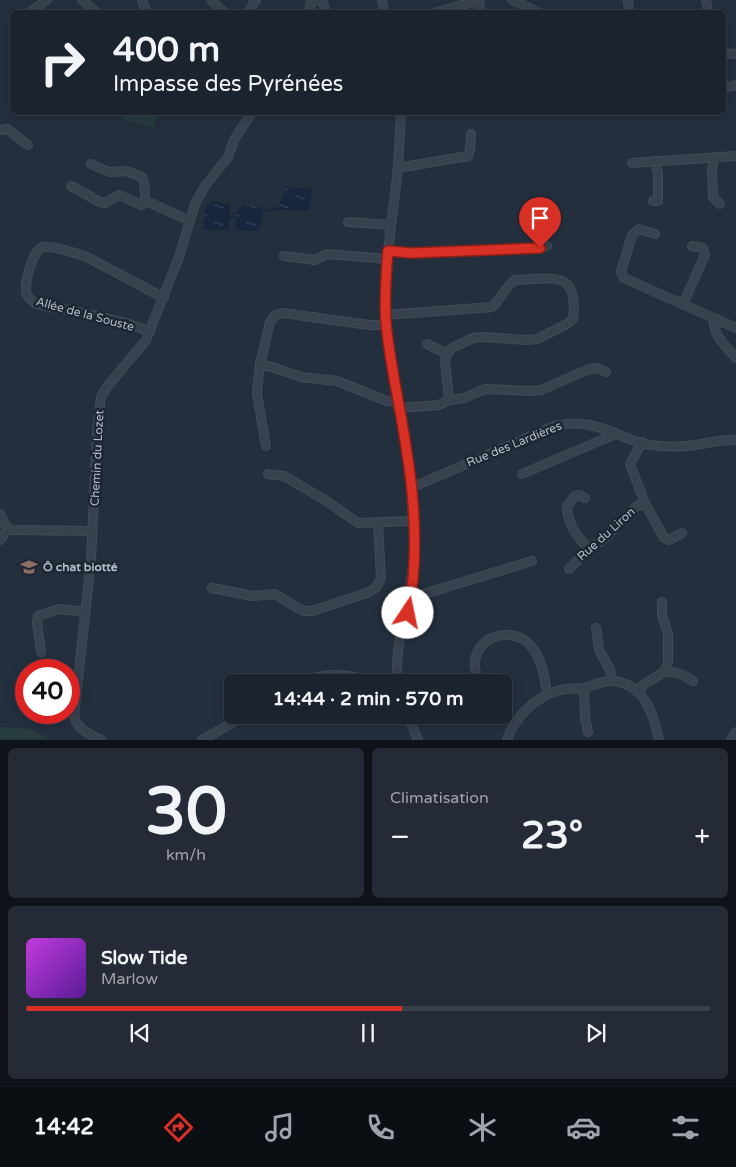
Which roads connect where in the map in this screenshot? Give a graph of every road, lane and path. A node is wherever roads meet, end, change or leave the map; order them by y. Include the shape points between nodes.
1 (47, 0) edge
2 (82, 0) edge
3 (316, 0) edge
4 (479, 0) edge
5 (512, 0) edge
6 (533, 9) edge
7 (33, 10) edge
8 (94, 10) edge
9 (310, 10) edge
10 (325, 10) edge
11 (444, 10) edge
12 (250, 115) edge
13 (401, 115) edge
14 (0, 130) edge
15 (471, 134) dead end
16 (28, 144) dead end
17 (736, 156) edge
18 (714, 157) junction
19 (655, 161) junction
20 (632, 163) dead end
21 (91, 164) dead end
22 (398, 168) junction
23 (70, 186) dead end
24 (146, 201) junction
25 (653, 201) dead end
26 (720, 204) dead end
27 (190, 221) junction
28 (348, 222) dead end
29 (391, 225) junction
30 (654, 234) dead end
31 (547, 246) dead end
32 (692, 246) dead end
33 (388, 255) junction
34 (284, 256) dead end
35 (164, 298) junction
36 (683, 304) junction
37 (386, 315) junction
38 (714, 318) junction
39 (386, 325) junction
40 (736, 326) edge
41 (150, 332) junction
42 (427, 344) dead end
43 (447, 354) junction
44 (736, 358) edge
45 (260, 364) junction
46 (606, 372) dead end
47 (449, 400) junction
48 (398, 405) junction
49 (614, 432) junction
50 (736, 440) edge
51 (642, 442) junction
52 (266, 446) dead end
53 (268, 474) dead end
54 (522, 474) dead end
55 (411, 486) junction
56 (584, 498) dead end
57 (645, 503) junction
58 (0, 514) edge
59 (414, 521) junction
60 (378, 524) junction
61 (8, 529) junction
62 (92, 531) junction
63 (682, 533) dead end
64 (0, 540) edge
65 (589, 549) junction
66 (532, 561) dead end
67 (569, 569) dead end
68 (212, 588) dead end
69 (412, 595) junction
70 (662, 602) dead end
71 (86, 612) junction
72 (596, 628) dead end
73 (403, 630) junction
74 (41, 652) dead end
75 (664, 672) junction
76 (397, 674) edge
77 (401, 674) edge
78 (477, 674) edge
79 (612, 681) junction
80 (693, 681) dead end
81 (584, 688) junction
82 (638, 691) junction
83 (547, 694) junction
84 (230, 724) edge
85 (412, 724) edge
86 (588, 732) dead end
87 (736, 732) edge
88 (101, 740) edge
89 (202, 740) edge
90 (418, 740) edge
91 (507, 740) edge
92 (659, 740) edge
93 (731, 740) edge

1 - 7 street
2 - 8 street
3 - 9 street via 310,5
3 - 10 street via 322,2
4 - 11 street
5 - 6 street
12 - 27 street, Chemin du Lozet via 234,140 228,157 205,186
13 - 22 street
14 - 16 street via 7,129
15 - 22 street via 470,150 464,158
17 - 18 street
18 - 19 street
18 - 26 street via 713,197
19 - 20 street
19 - 25 street via 658,201
21 - 24 street via 109,172 126,171 142,178 146,184
22 - 29 street
23 - 24 street via 105,203 119,195 141,205
24 - 27 street
27 - 35 street, Chemin du Lozet
28 - 29 street
29 - 33 street
30 - 36 street via 639,229 632,235 621,272 624,278
31 - 33 street
32 - 36 street via 704,248 705,255
33 - 34 street via 327,254 315,260
33 - 37 street
35 - 41 street, Chemin du Lozet
35 - 41 street, Allée de la Souste via 87,257 43,247 33,256 26,294 36,303
36 - 38 street
37 - 39 street
37 - 43 street via 492,307 515,280 557,279 572,290 572,320 567,324 537,339 473,338
38 - 40 street
38 - 44 street via 715,331
39 - 45 street via 278,313 270,322
39 - 48 street
41 - 62 street, Chemin du Lozet via 142,347 101,396
42 - 43 street
43 - 47 street
45 - 48 street via 301,378 343,383
45 - 52 street via 258,393
46 - 47 street via 589,369 541,390 484,389 464,398
47 - 48 street via 439,405
48 - 55 street
49 - 51 street, Rue des Lardières
49 - 54 street
49 - 55 street, Rue des Lardières via 600,426 568,422
50 - 51 street, Rue des Lardières via 686,446 657,446
51 - 57 street via 630,464
53 - 60 street via 284,476 358,523
55 - 59 street
56 - 65 street via 574,497 567,506 567,512 574,533
57 - 63 street via 664,538 669,540
57 - 65 street, Rue du Liron via 637,506 604,539
58 - 61 street
59 - 60 street
59 - 69 street
60 - 68 street via 381,578 376,588 367,593 304,611 275,594 253,596
61 - 62 street
61 - 64 street
62 - 71 street, Chemin du Lozet
65 - 67 street, Rue du Liron
66 - 69 street
69 - 73 street
69 - 73 street via 423,619 410,631
70 - 75 street via 668,634 668,662
71 - 74 street via 59,609 38,616
71 - 88 street, Chemin du Lozet via 74,716 82,730
72 - 79 street via 599,650
73 - 76 street via 396,655
73 - 77 street
75 - 80 street via 674,671
75 - 82 street
78 - 83 street via 476,655 480,646 496,636 512,634 526,641 536,653
79 - 81 street
79 - 82 street
81 - 83 street
81 - 86 street
82 - 92 street via 651,711
83 - 91 street via 518,718
84 - 89 street
85 - 90 street
87 - 93 street

